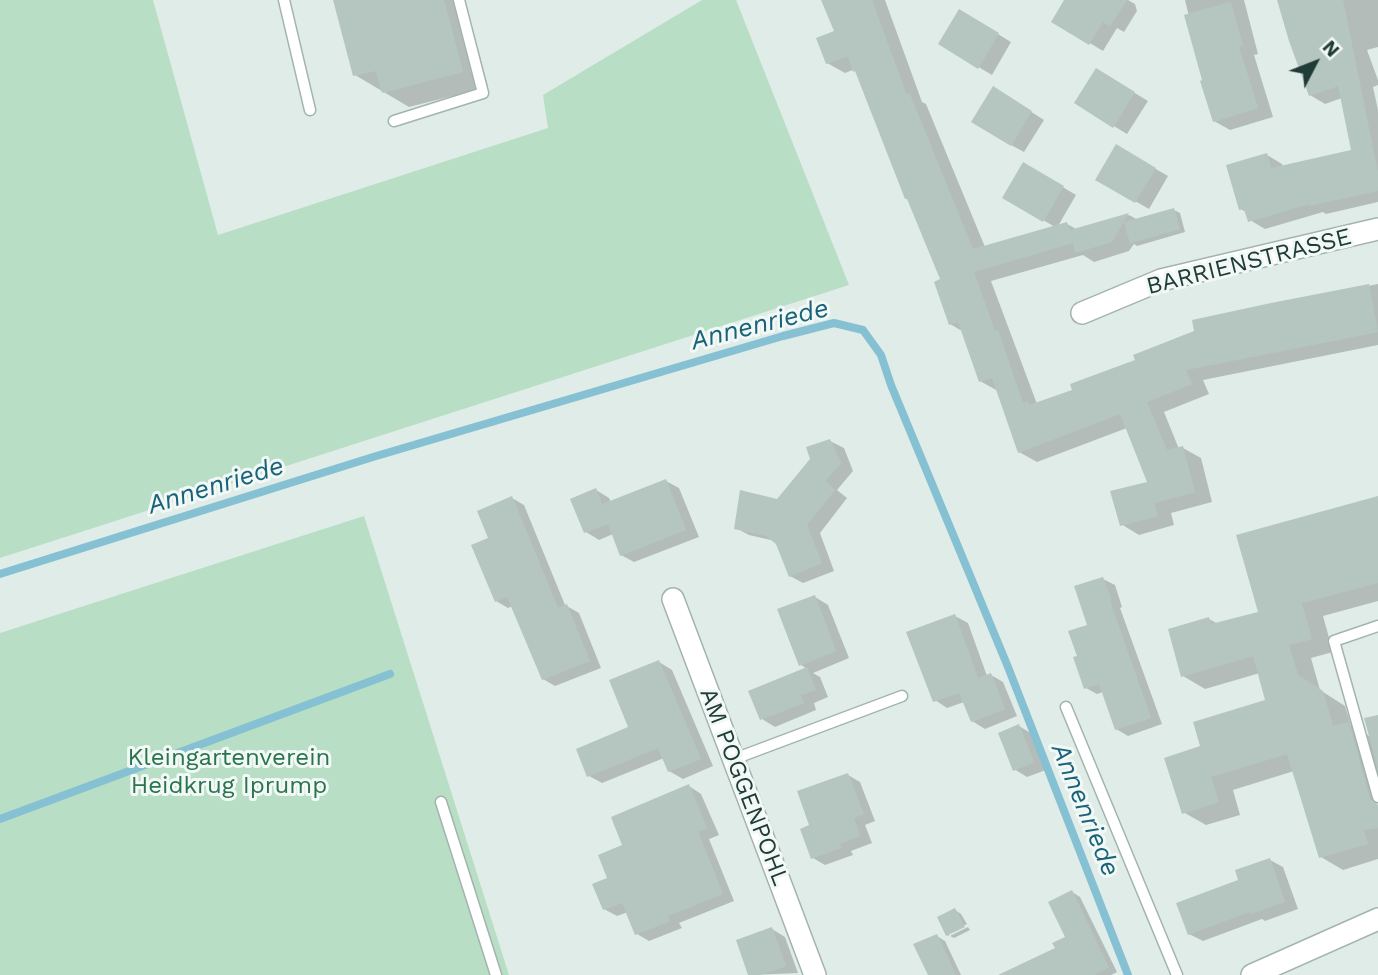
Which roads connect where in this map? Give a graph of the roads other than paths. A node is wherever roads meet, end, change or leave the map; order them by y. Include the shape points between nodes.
1 (284, 0) edge
2 (459, 0) edge
3 (310, 110) dead end
4 (394, 121) dead end
5 (1378, 229) edge
6 (1082, 313) dead end
7 (673, 599) dead end
8 (1378, 626) edge
9 (902, 696) dead end
10 (1066, 707) dead end
11 (734, 760) junction
12 (1378, 796) edge
13 (441, 802) dead end
14 (1378, 919) edge
15 (496, 975) edge
16 (815, 975) edge
17 (1177, 975) edge
18 (1252, 975) edge

1 - 3 lane
2 - 4 lane via 483,93
5 - 6 street, BARRIENSTRASSE via 1161,280
7 - 11 street, AM POGGENPOHL
8 - 12 lane via 1334,641
9 - 11 lane
10 - 17 lane
11 - 16 street, AM POGGENPOHL
13 - 15 lane
14 - 18 street

